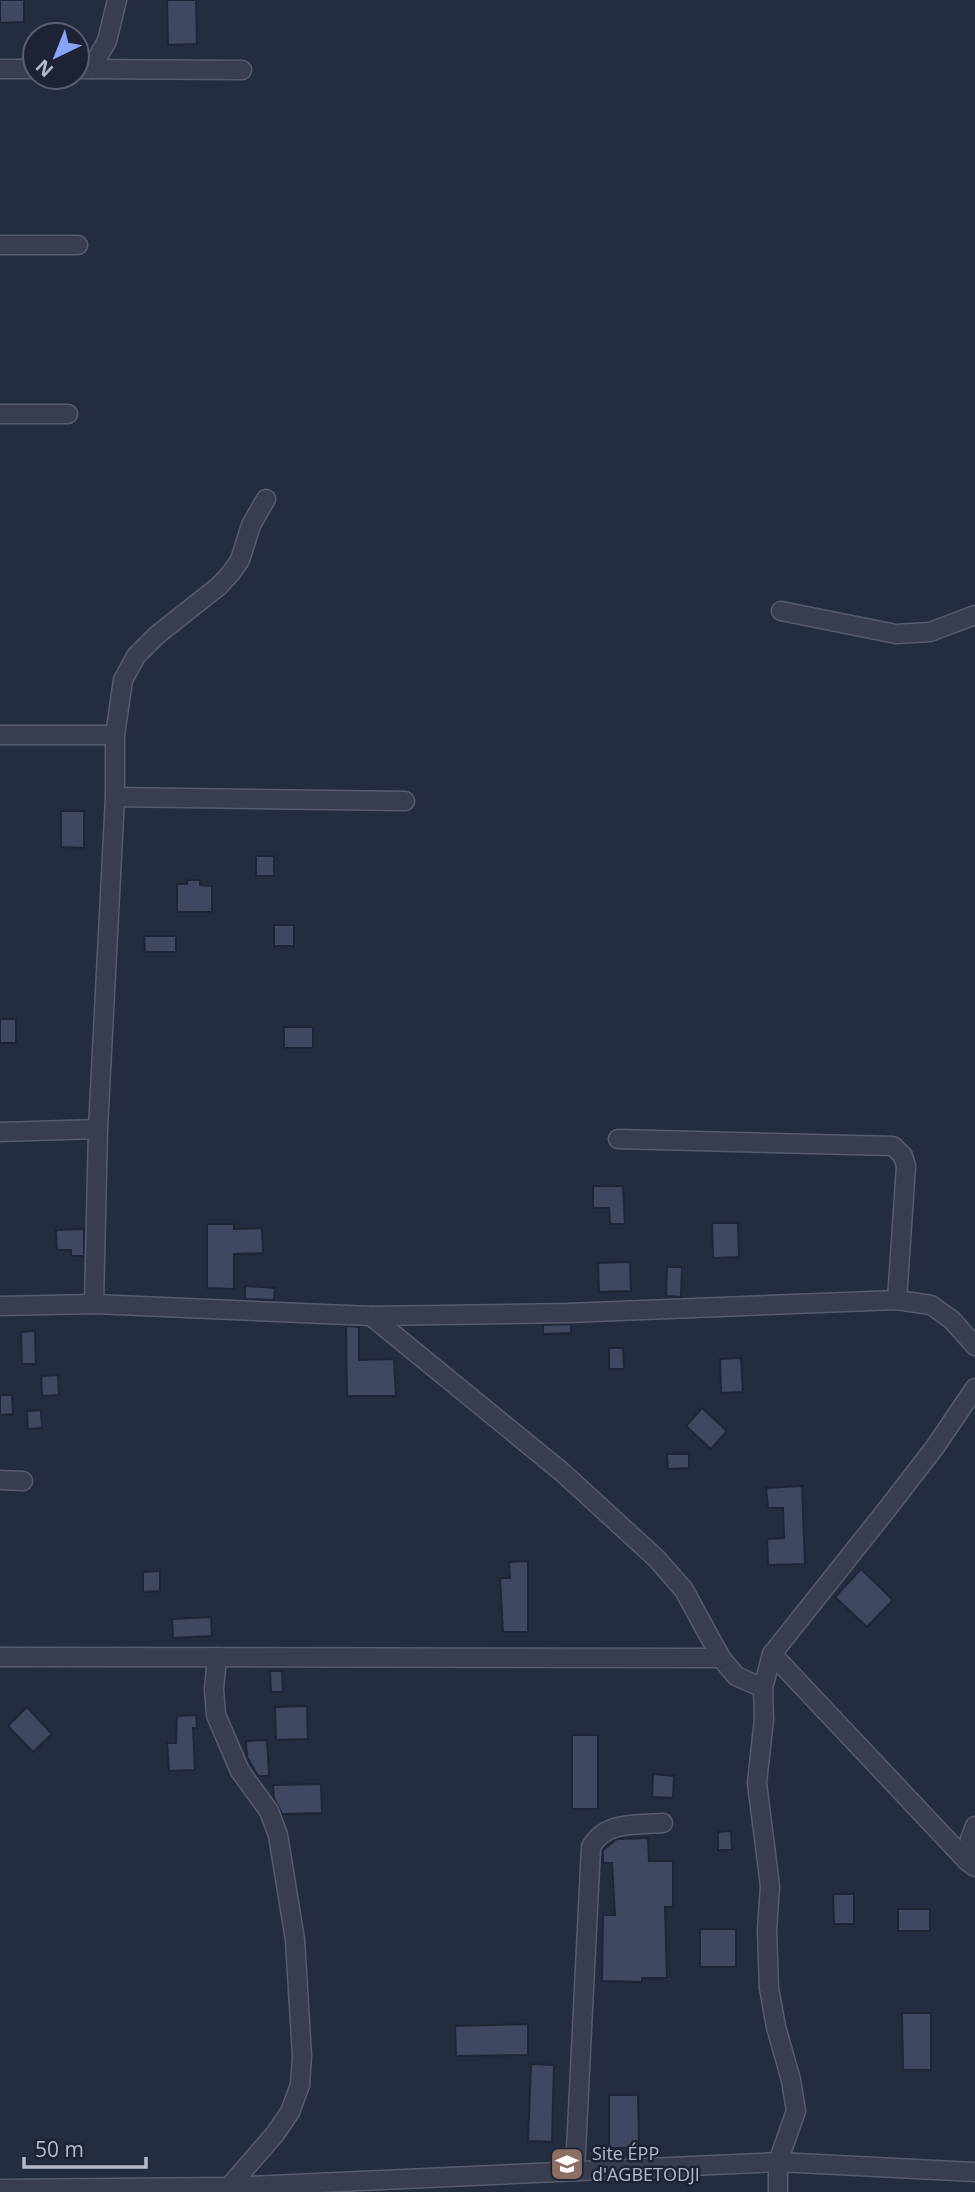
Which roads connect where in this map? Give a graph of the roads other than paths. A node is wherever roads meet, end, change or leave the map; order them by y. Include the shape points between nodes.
1 (117, 0) edge
2 (91, 60) edge
3 (0, 69) edge
4 (21, 69) edge
5 (91, 69) edge
6 (242, 70) dead end
7 (78, 245) dead end
8 (0, 246) edge
9 (0, 414) edge
10 (68, 414) dead end
11 (266, 499) dead end
12 (781, 611) dead end
13 (975, 615) edge
14 (0, 735) edge
15 (115, 735) junction
16 (116, 797) junction
17 (405, 801) dead end
18 (98, 1129) junction
19 (0, 1132) edge
20 (618, 1139) dead end
21 (897, 1300) junction
22 (94, 1304) junction
23 (0, 1306) edge
24 (371, 1316) junction
25 (975, 1346) edge
26 (975, 1388) edge
27 (0, 1480) edge
28 (23, 1481) dead end
29 (772, 1654) junction
30 (0, 1657) edge
31 (217, 1657) junction
32 (722, 1658) junction
33 (763, 1688) junction
34 (663, 1823) dead end
35 (975, 1826) edge
36 (971, 1864) edge
37 (778, 2162) junction
38 (575, 2172) junction
39 (975, 2172) edge
40 (229, 2187) junction
41 (0, 2189) edge
42 (115, 2190) edge
43 (778, 2192) edge

1 - 2 street via 107,41
3 - 4 street
5 - 6 street
7 - 8 street
9 - 10 street
11 - 15 street via 231,573 136,656 123,680
12 - 13 street via 895,634 930,632
14 - 15 street
15 - 16 street
16 - 17 street
16 - 18 street
18 - 19 street
18 - 22 street
20 - 21 street via 893,1146 906,1166
21 - 24 street
21 - 25 street via 931,1305
22 - 23 street
22 - 24 street
24 - 32 street via 562,1472 657,1559 684,1590
26 - 29 street via 935,1447
27 - 28 street
29 - 33 street
29 - 36 street
30 - 31 street
31 - 32 street
31 - 40 street via 216,1715 240,1771 269,1811 278,1835 295,1940 302,2056 300,2085 290,2112
32 - 33 street via 736,1676
33 - 37 street via 757,1783 770,1886 769,1988 796,2111
34 - 38 street via 609,1828 591,1847
35 - 36 street via 970,1839
37 - 38 street
37 - 39 street
37 - 43 street
38 - 40 street
40 - 42 street
41 - 42 street

